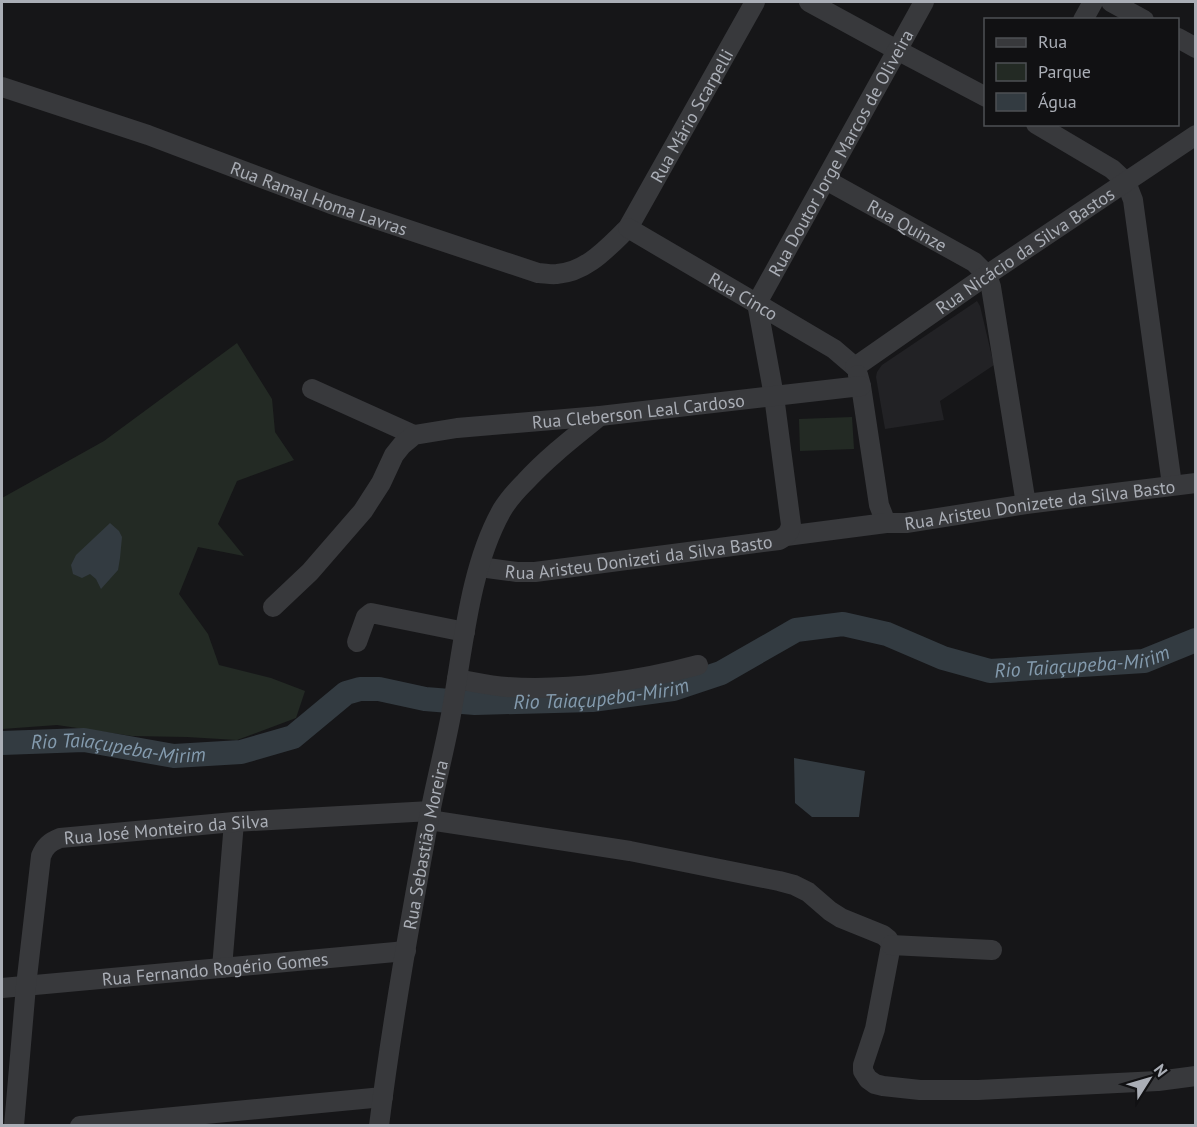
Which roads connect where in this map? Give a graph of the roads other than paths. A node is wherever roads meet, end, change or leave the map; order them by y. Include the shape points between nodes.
1 (755, 2) edge
2 (809, 2) edge
3 (924, 2) edge
4 (1093, 2) edge
5 (1111, 2) edge
6 (1084, 18) edge
7 (1140, 18) edge
8 (1179, 39) edge
9 (1196, 48) edge
10 (897, 50) junction
11 (2, 87) edge
12 (984, 96) edge
13 (1039, 126) edge
14 (1196, 135) edge
15 (826, 180) junction
16 (1126, 182) junction
17 (628, 228) junction
18 (987, 275) junction
19 (757, 303) junction
20 (855, 367) junction
21 (861, 386) junction
22 (312, 389) dead end
23 (774, 396) junction
24 (600, 416) junction
25 (414, 435) junction
26 (1196, 483) edge
27 (1172, 485) junction
28 (1026, 504) junction
29 (886, 523) junction
30 (788, 531) junction
31 (480, 567) junction
32 (273, 607) dead end
33 (465, 632) junction
34 (357, 642) dead end
35 (698, 665) dead end
36 (456, 687) junction
37 (430, 815) junction
38 (234, 822) junction
39 (891, 945) junction
40 (992, 950) dead end
41 (406, 951) junction
42 (222, 968) junction
43 (26, 986) junction
44 (2, 988) edge
45 (1196, 1076) edge
46 (383, 1097) junction
47 (14, 1125) edge
48 (80, 1125) edge
49 (379, 1125) edge

1 - 17 street, Rua Mário Scarpelli
2 - 10 street
3 - 10 street, Rua Doutor Jorge Marcos de Oliveira
4 - 6 street
5 - 7 street
8 - 9 street
10 - 12 street
10 - 15 street, Rua Doutor Jorge Marcos de Oliveira
11 - 17 street, Rua Ramal Homa Lavras via 538,273 579,269
13 - 16 street
14 - 16 street, Rua Nicácio da Silva Bastos
15 - 18 street, Rua Quinze via 974,262
15 - 19 street, Rua Doutor Jorge Marcos de Oliveira
16 - 18 street, Rua Nicácio da Silva Bastos
16 - 27 street via 1133,200
17 - 19 street, Rua Cinco
18 - 20 street, Rua Nicácio da Silva Bastos
18 - 28 street
19 - 20 street, Rua Cinco
19 - 23 street
20 - 21 street
21 - 23 street, Rua Cleberson Leal Cardoso
21 - 29 street via 879,505
22 - 25 street
23 - 24 street, Rua Cleberson Leal Cardoso
23 - 30 street
24 - 25 street, Rua Cleberson Leal Cardoso
24 - 31 street, Rua Sebastião Moreira via 550,456 518,490 489,536
25 - 32 street via 394,455 363,511 310,572
26 - 27 street, Rua Aristeu Donizete da Silva Basto
27 - 28 street, Rua Aristeu Donizete da Silva Basto
28 - 29 street, Rua Aristeu Donizete da Silva Basto
29 - 30 street, Rua Aristeu Donizete da Silva Basto
30 - 31 street, Rua Aristeu Donizeti da Silva Basto via 779,540 536,572
31 - 33 street, Rua Sebastião Moreira
33 - 34 street via 371,613
33 - 36 street, Rua Sebastião Moreira
35 - 36 street via 574,686
36 - 37 street, Rua Sebastião Moreira
37 - 38 street, Rua José Monteiro da Silva
37 - 39 street, Rua José Monteiro da Silva via 794,885 841,918 883,934
37 - 41 street, Rua Sebastião Moreira
38 - 42 street
38 - 43 street, Rua José Monteiro da Silva via 52,841 41,856
39 - 40 street
39 - 45 street via 877,1021 863,1065 863,1071 874,1084 920,1090 978,1090
41 - 42 street, Rua Fernando Rogério Gomes
41 - 46 street, Rua Sebastião Moreira
42 - 43 street, Rua Fernando Rogério Gomes
43 - 44 street, Rua Fernando Rogério Gomes
43 - 47 street, Rua José Monteiro da Silva
46 - 48 street
46 - 49 street, Rua Sebastião Moreira

